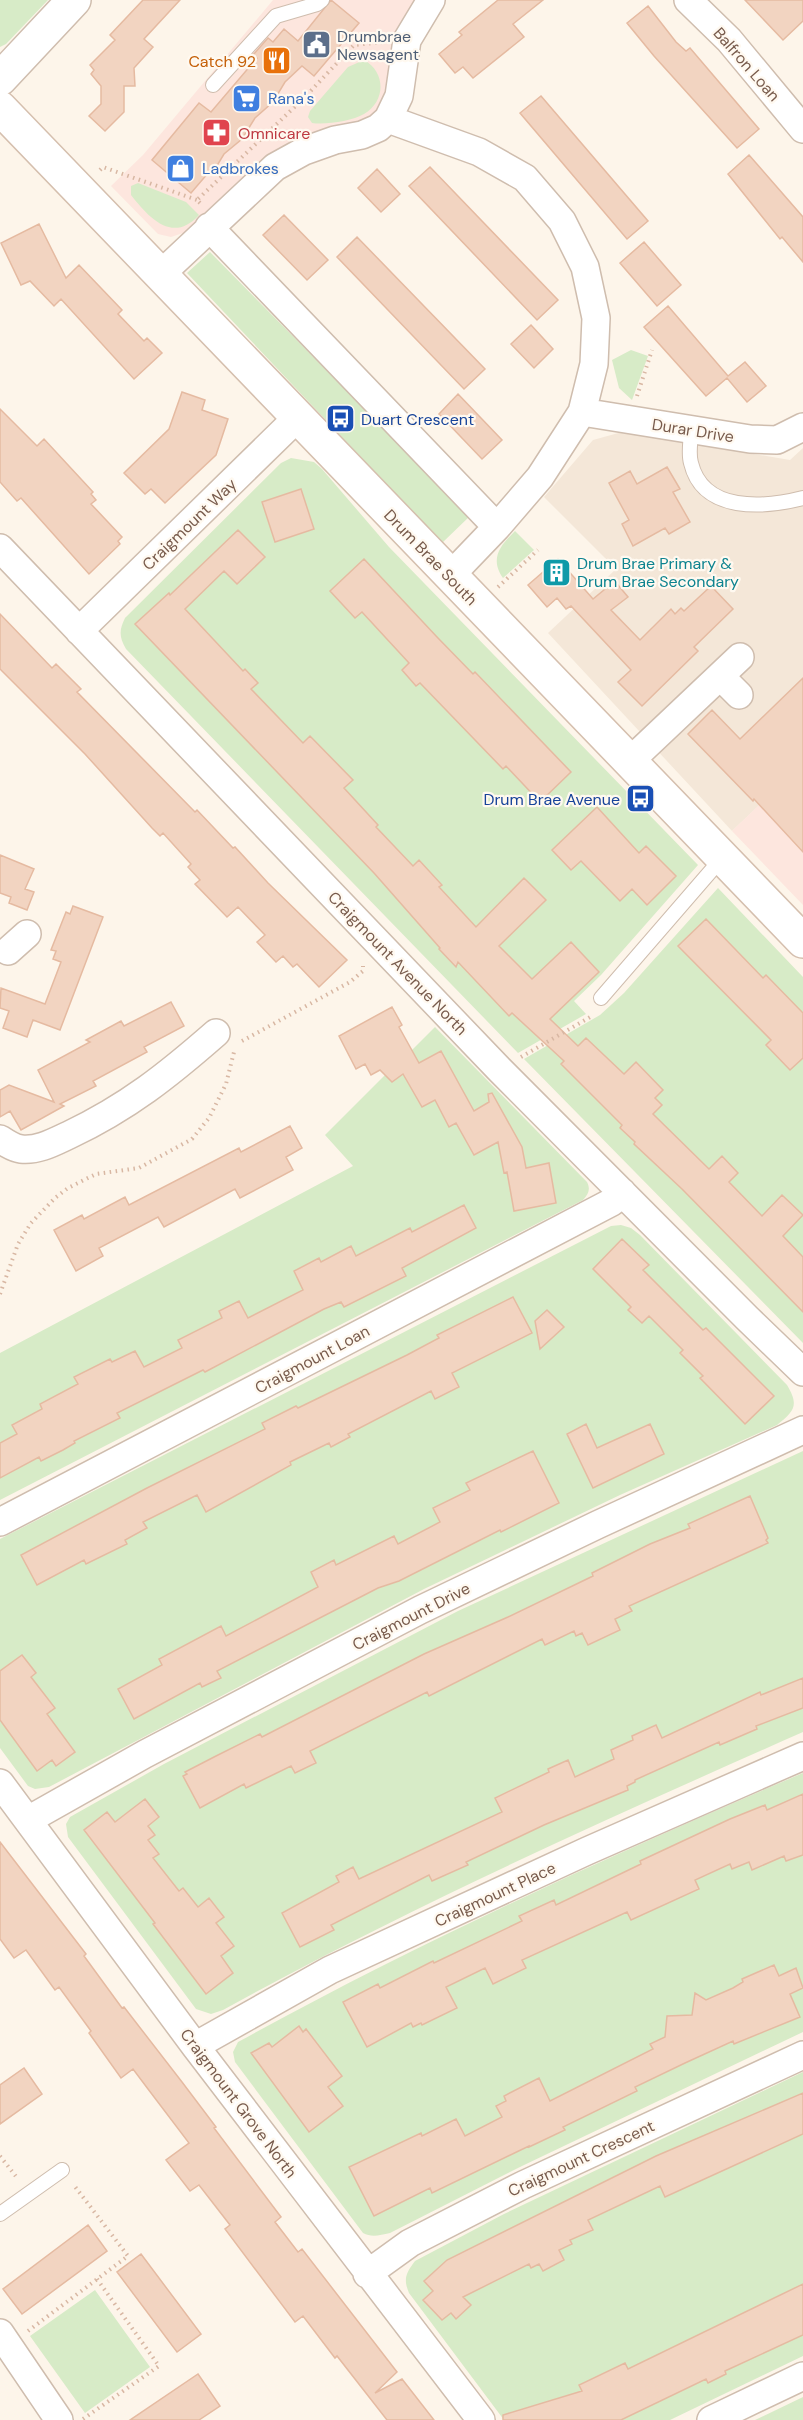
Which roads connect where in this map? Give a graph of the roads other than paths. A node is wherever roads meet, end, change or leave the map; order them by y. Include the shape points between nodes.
1 (74, 0) edge
2 (322, 0) edge
3 (431, 0) edge
4 (688, 0) edge
5 (0, 79) edge
6 (213, 85) dead end
7 (0, 108) edge
8 (388, 119) junction
9 (803, 129) edge
10 (213, 224) junction
11 (162, 273) junction
12 (582, 412) junction
13 (298, 417) junction
14 (803, 428) edge
15 (691, 430) junction
16 (803, 498) edge
17 (497, 527) junction
18 (0, 548) edge
19 (450, 576) junction
20 (79, 631) junction
21 (740, 657) dead end
22 (720, 676) junction
23 (739, 695) dead end
24 (630, 761) junction
25 (723, 857) junction
26 (800, 932) edge
27 (601, 998) road end
28 (216, 1032) dead end
29 (0, 1139) edge
30 (622, 1192) junction
31 (803, 1372) edge
32 (803, 1430) edge
33 (0, 1522) edge
34 (803, 1756) edge
35 (0, 1783) edge
36 (28, 1820) junction
37 (195, 2046) junction
38 (803, 2055) edge
39 (62, 2170) road end
40 (0, 2214) edge
41 (367, 2274) junction
42 (4, 2339) edge
43 (803, 2376) edge
44 (59, 2420) edge
45 (480, 2420) edge
46 (711, 2420) edge

1 - 5 main road
2 - 6 lane via 276,16
3 - 8 street via 407,40 399,96
4 - 9 street, Balfron Loan via 729,40
7 - 11 main road, Drum Brae South
8 - 10 street via 362,135 304,151 275,167
8 - 12 street via 480,152 525,178 561,221 585,267 596,318 594,364
10 - 11 street
10 - 17 street
11 - 13 main road, Drum Brae South
12 - 15 street, Durar Drive
12 - 17 street via 540,477
13 - 19 main road, Drum Brae South
13 - 20 street, Craigmount Way
14 - 15 street, Durar Drive via 777,440
15 - 16 lane via 690,462 700,484 712,496 746,504 780,504
17 - 19 street
18 - 20 street, Craigmount Avenue North
19 - 24 main road, Drum Brae South
20 - 30 street, Craigmount Avenue North
21 - 22 street
22 - 23 street
22 - 24 street
24 - 25 main road, Drum Brae South
25 - 26 main road, Drum Brae South
25 - 27 lane
28 - 29 street via 151,1088 94,1123 35,1148 20,1149
30 - 31 street, Craigmount Avenue North
30 - 33 street, Craigmount Loan via 612,1202
32 - 36 street, Craigmount Drive via 420,1610
34 - 37 street, Craigmount Place via 330,1970
35 - 36 street, Craigmount Grove North
36 - 37 street, Craigmount Grove North
37 - 41 street, Craigmount Grove North
38 - 41 street, Craigmount Crescent via 523,2185 410,2242
39 - 40 lane
41 - 45 street, Craigmount Grove North
42 - 44 street
43 - 46 street

